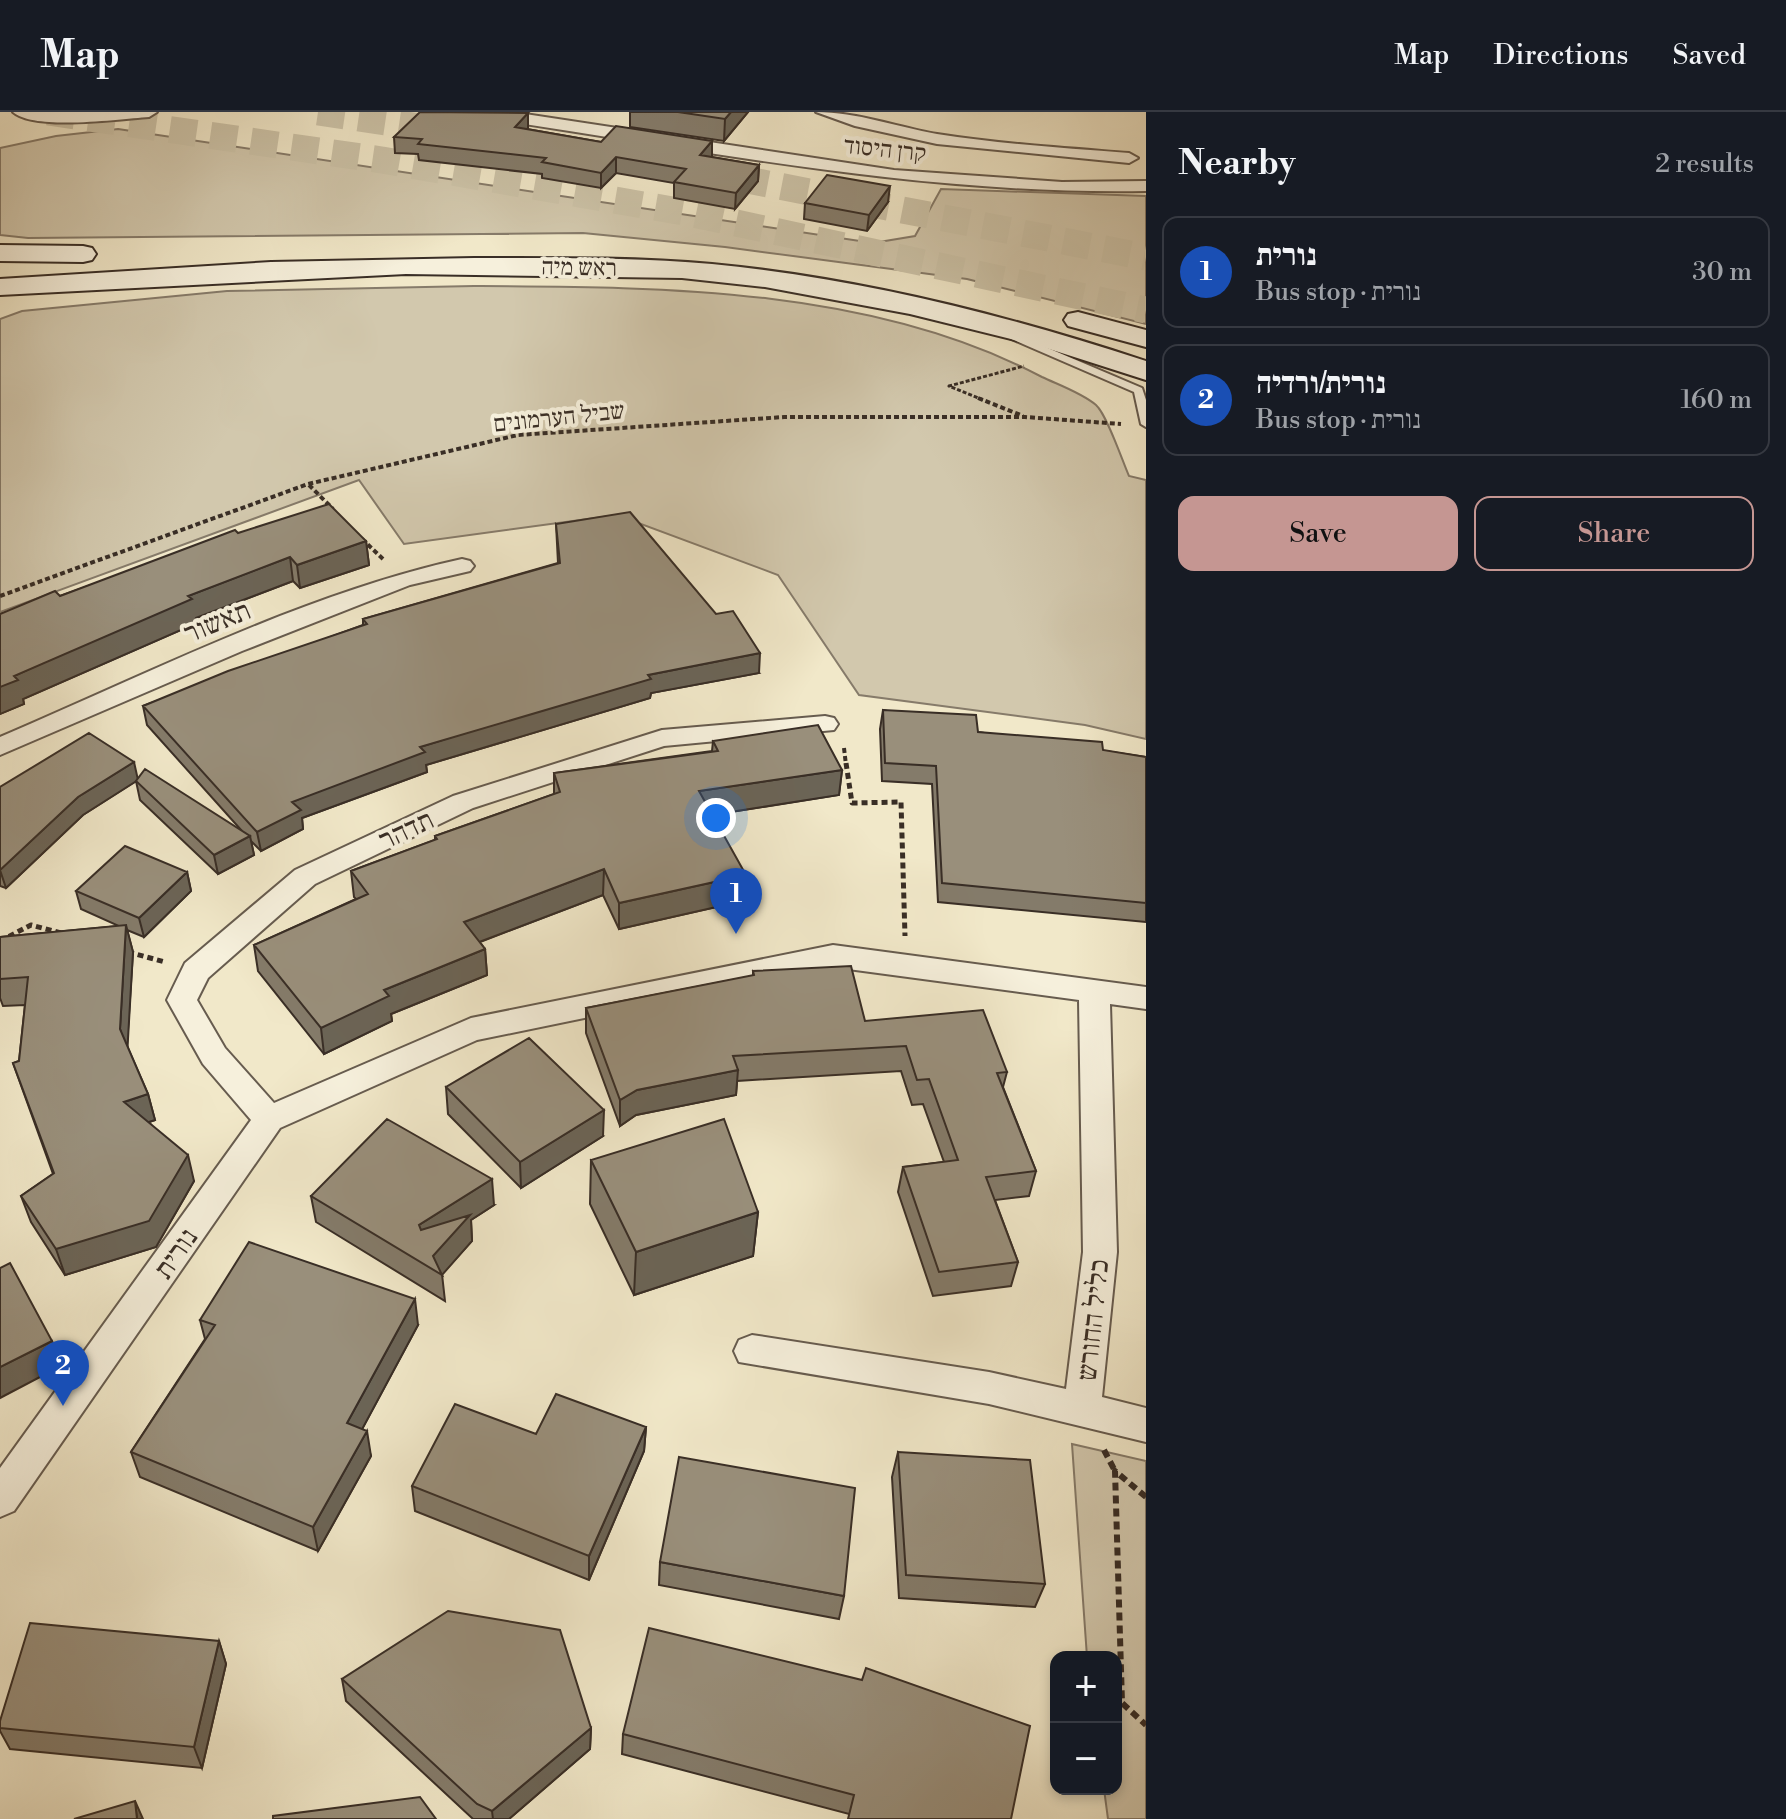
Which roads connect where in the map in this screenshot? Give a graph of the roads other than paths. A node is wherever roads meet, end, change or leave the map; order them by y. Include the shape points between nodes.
1 (21, 112) edge
2 (149, 112) edge
3 (478, 112) tunnel mouth
4 (824, 112) edge
5 (1129, 158) dead end
6 (1145, 187) edge
7 (157, 251) dead end
8 (0, 255) edge
9 (107, 266) junction
10 (911, 279) dead end
11 (0, 287) edge
12 (0, 301) edge
13 (1048, 312) dead end
14 (991, 326) junction
15 (1146, 339) edge
16 (1146, 371) edge
17 (1146, 424) edge
18 (462, 566) dead end
19 (825, 724) dead end
20 (0, 747) edge
21 (1094, 991) junction
22 (1146, 998) edge
23 (269, 1119) junction
24 (752, 1351) dead end
25 (1082, 1409) junction
26 (1146, 1425) edge
27 (0, 1499) edge

1 - 2 street via 89,117
3 - 6 street, קרן היסוד via 726,154 885,174 1031,187
4 - 5 street via 967,144
7 - 10 street, ראש מיה via 537,244 748,258
8 - 9 street, ראש מיה
9 - 11 street, ראש מיה
9 - 12 street
9 - 14 street, ראש מיה via 634,268 763,278
13 - 15 street
14 - 16 street, ראש מיה
14 - 17 lane via 1139,390
18 - 20 street, תאשור via 403,579
19 - 23 street, תדהר via 662,738 463,802 305,877 196,971 182,1000 214,1056
21 - 22 street
21 - 23 street via 833,956 471,1030
21 - 25 street, כליל החורש via 1100,1252
23 - 27 street, נורית
24 - 25 street, כליל החורש via 989,1388
25 - 26 street

